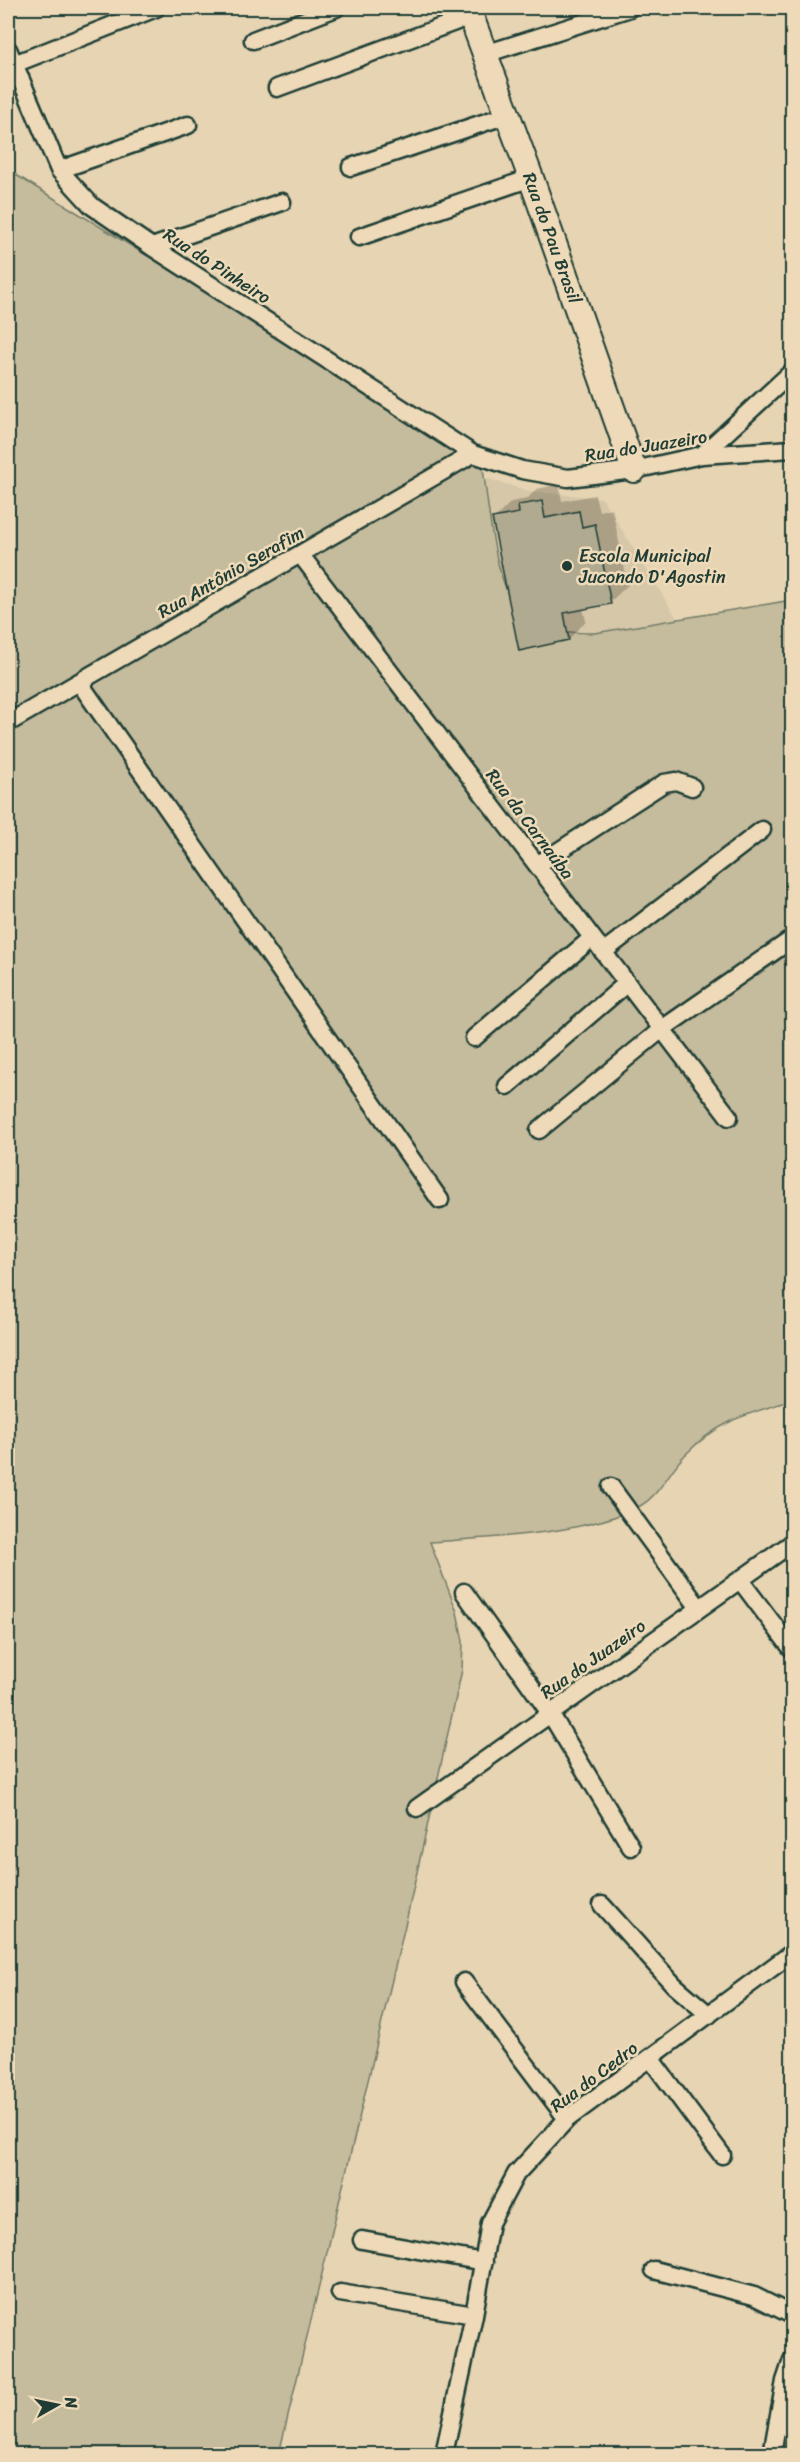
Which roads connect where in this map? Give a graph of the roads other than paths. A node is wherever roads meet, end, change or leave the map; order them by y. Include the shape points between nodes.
1 (156, 8) edge
2 (336, 8) edge
3 (630, 8) edge
4 (469, 11) edge
5 (254, 40) dead end
6 (485, 54) junction
7 (11, 57) edge
8 (277, 88) dead end
9 (507, 115) junction
10 (188, 125) dead end
11 (351, 167) dead end
12 (60, 170) junction
13 (531, 178) junction
14 (282, 202) dead end
15 (360, 237) dead end
16 (152, 247) junction
17 (792, 372) edge
18 (792, 449) edge
19 (473, 454) junction
20 (702, 455) junction
21 (634, 470) junction
22 (300, 554) junction
23 (79, 682) junction
24 (8, 723) edge
25 (692, 788) dead end
26 (762, 830) dead end
27 (537, 865) junction
28 (592, 938) junction
29 (792, 939) edge
30 (603, 952) junction
31 (627, 983) junction
32 (662, 1029) junction
33 (474, 1038) dead end
34 (507, 1086) dead end
35 (729, 1117) dead end
36 (539, 1130) dead end
37 (440, 1200) dead end
38 (611, 1487) dead end
39 (792, 1543) edge
40 (740, 1580) junction
41 (464, 1592) dead end
42 (699, 1608) junction
43 (792, 1649) edge
44 (550, 1713) junction
45 (417, 1808) dead end
46 (631, 1847) dead end
47 (602, 1905) dead end
48 (792, 1953) edge
49 (464, 1982) dead end
50 (709, 2015) junction
51 (650, 2058) junction
52 (567, 2119) junction
53 (722, 2155) dead end
54 (362, 2240) dead end
55 (484, 2262) junction
56 (654, 2270) dead end
57 (340, 2293) dead end
58 (474, 2315) junction
59 (792, 2315) edge
60 (792, 2360) edge
61 (444, 2454) edge
62 (772, 2454) edge

1 - 7 street
2 - 5 street
3 - 6 street
4 - 6 street, Rua do Pau Brasil
4 - 8 street
6 - 9 street, Rua do Pau Brasil
7 - 12 street, Rua do Pinheiro
9 - 11 street
9 - 13 street, Rua do Pau Brasil
10 - 12 street
12 - 16 street, Rua do Pinheiro via 92,206
13 - 15 street
13 - 21 street, Rua do Pau Brasil
14 - 16 street
16 - 19 street, Rua do Pinheiro
17 - 20 street
18 - 20 street, Rua do Juazeiro
19 - 21 street, Rua do Juazeiro via 522,470 568,478
19 - 22 street, Rua Antônio Serafim
20 - 21 street, Rua do Juazeiro
22 - 23 street, Rua Antônio Serafim
22 - 27 street, Rua da Carnaúba
23 - 24 street, Rua Antônio Serafim
23 - 37 street
25 - 27 street via 676,781 664,783
26 - 30 street
27 - 28 street, Rua da Carnaúba
28 - 30 street, Rua da Carnaúba
28 - 33 street
29 - 32 street
30 - 31 street, Rua da Carnaúba
31 - 32 street, Rua da Carnaúba
31 - 34 street
32 - 35 street, Rua da Carnaúba
32 - 36 street
38 - 42 street
39 - 40 street, Rua do Juazeiro
40 - 42 street, Rua do Juazeiro
40 - 43 street
41 - 44 street
42 - 44 street, Rua do Juazeiro
44 - 45 street, Rua do Juazeiro
44 - 46 street
47 - 50 street via 674,1985
48 - 50 street, Rua do Cedro
49 - 52 street
50 - 51 street, Rua do Cedro
51 - 52 street, Rua do Cedro
51 - 53 street
52 - 55 street, Rua do Cedro via 516,2174 490,2223
54 - 55 street
55 - 58 street, Rua do Cedro
56 - 59 street via 754,2296
57 - 58 street
58 - 61 street, Rua do Cedro
60 - 62 street

